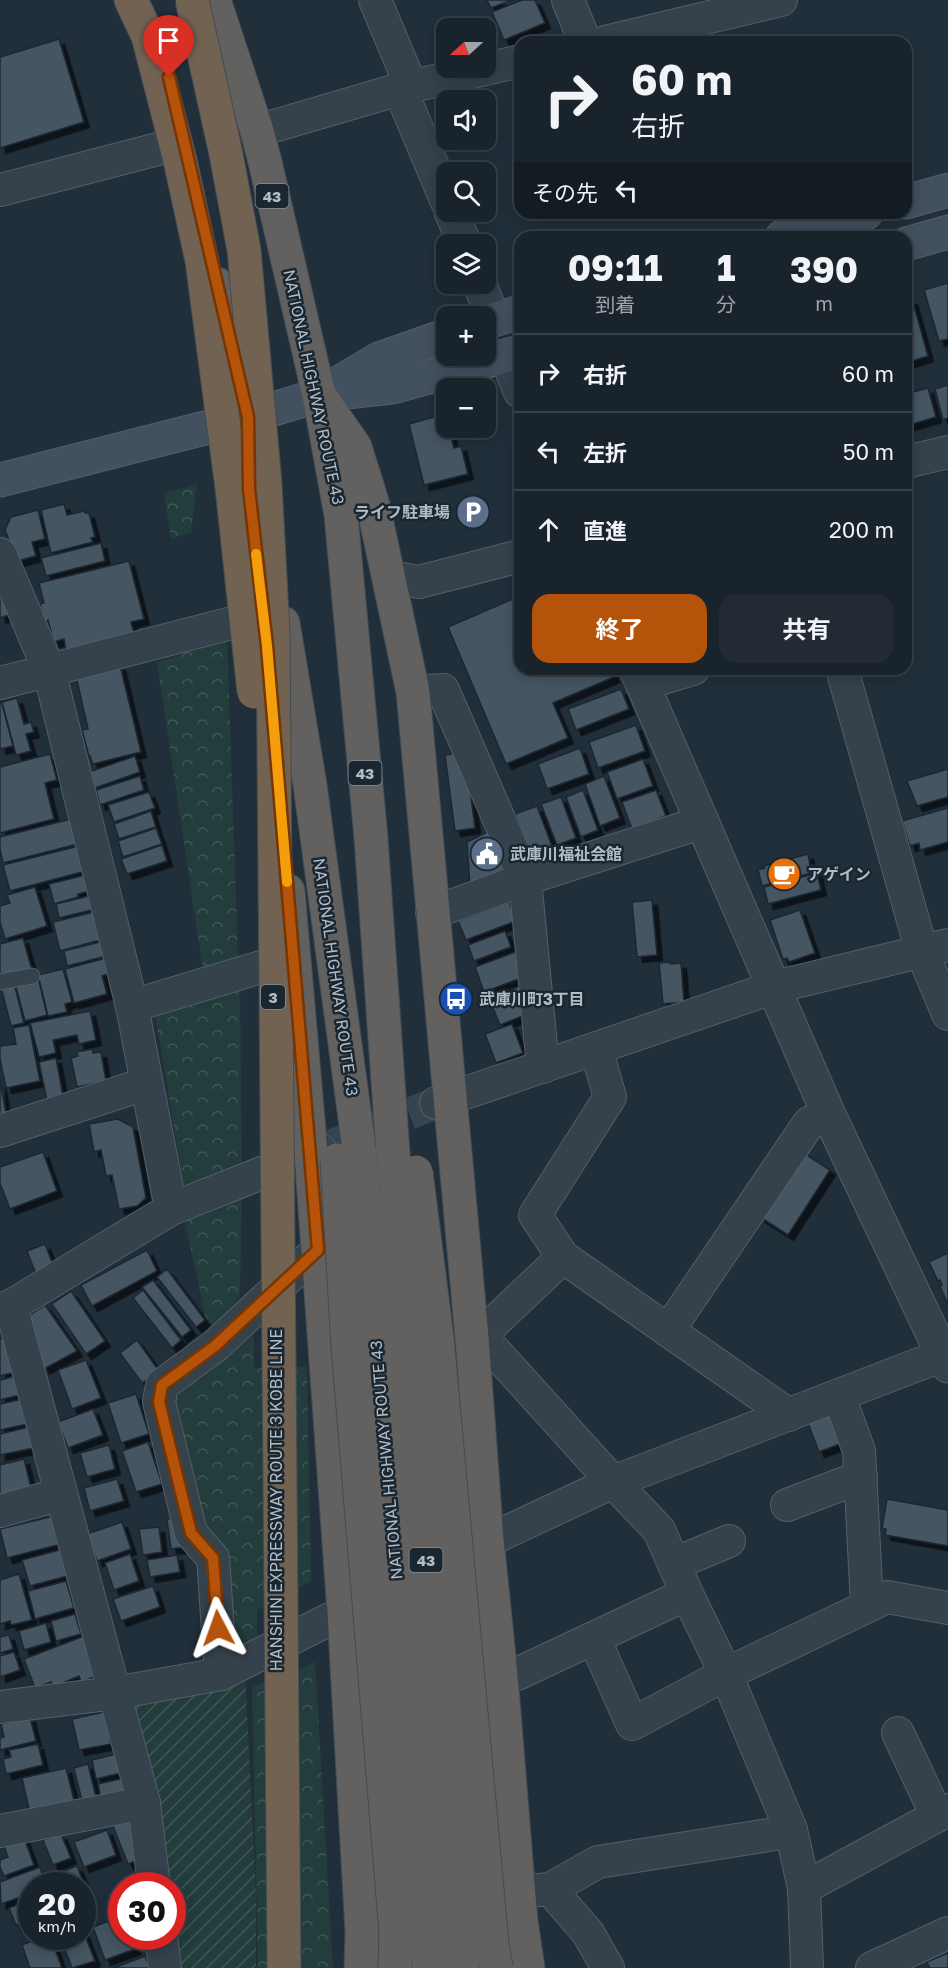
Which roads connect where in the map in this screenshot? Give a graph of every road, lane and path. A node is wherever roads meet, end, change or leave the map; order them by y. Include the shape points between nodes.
1 (132, 0) edge
2 (138, 0) edge
3 (148, 0) edge
4 (192, 0) edge
5 (214, 0) edge
6 (375, 0) edge
7 (568, 0) edge
8 (781, 0) edge
9 (147, 36) junction
10 (583, 36) edge
11 (630, 36) edge
12 (514, 62) edge
13 (406, 87) junction
14 (257, 131) junction
15 (158, 149) dead end
16 (436, 170) edge
17 (948, 189) edge
18 (0, 190) edge
19 (912, 200) edge
20 (845, 219) edge
21 (803, 231) edge
22 (948, 232) edge
23 (912, 242) edge
24 (486, 294) edge
25 (500, 318) edge
26 (436, 339) edge
27 (513, 354) edge
28 (318, 395) junction
29 (248, 417) junction
30 (948, 452) edge
31 (912, 461) edge
32 (0, 480) edge
33 (0, 554) edge
34 (514, 558) edge
35 (390, 577) junction
36 (263, 615) junction
37 (49, 670) junction
38 (844, 675) edge
39 (639, 676) edge
40 (0, 682) edge
41 (412, 692) junction
42 (703, 822) junction
43 (525, 879) junction
44 (432, 913) junction
45 (935, 949) edge
46 (294, 957) junction
47 (32, 976) dead end
48 (0, 982) edge
49 (775, 987) junction
50 (132, 1006) junction
51 (948, 1014) edge
52 (596, 1049) junction
53 (543, 1067) junction
54 (145, 1084) junction
55 (443, 1101) junction
56 (828, 1113) junction
57 (0, 1131) edge
58 (332, 1154) junction
59 (403, 1154) junction
60 (171, 1209) junction
61 (318, 1250) junction
62 (563, 1257) junction
63 (6, 1308) edge
64 (668, 1331) junction
65 (472, 1338) junction
66 (946, 1358) edge
67 (839, 1396) junction
68 (789, 1415) junction
69 (861, 1477) junction
70 (613, 1482) junction
71 (62, 1494) junction
72 (787, 1505) dead end
73 (0, 1511) edge
74 (487, 1540) junction
75 (729, 1541) dead end
76 (674, 1564) junction
77 (687, 1594) junction
78 (867, 1605) junction
79 (948, 1608) edge
80 (344, 1612) junction
81 (594, 1638) junction
82 (221, 1674) junction
83 (726, 1674) junction
84 (501, 1676) junction
85 (115, 1693) junction
86 (0, 1707) edge
87 (898, 1733) dead end
88 (144, 1803) junction
89 (942, 1813) edge
90 (791, 1830) junction
91 (0, 1831) edge
92 (152, 1872) edge
93 (804, 1888) junction
94 (534, 1891) junction
95 (948, 1933) edge
96 (163, 1950) edge
97 (165, 1968) edge
98 (279, 1968) edge
99 (284, 1968) edge
100 (360, 1968) edge
101 (395, 1968) edge
102 (429, 1968) edge
103 (462, 1968) edge
104 (496, 1968) edge
105 (528, 1968) edge
106 (608, 1968) edge
107 (807, 1968) edge
108 (872, 1968) edge

1 - 9 highway
2 - 9 highway, HANSHIN EXPRESSWAY ROUTE 3 KOBE LINE / 3
3 - 29 highway, NATIONAL HIGHWAY ROUTE 43 / 43 via 159,32
4 - 99 highway, HANSHIN EXPRESSWAY ROUTE 3 KOBE LINE / 3, bridge via 244,250 265,483 273,632
5 - 14 highway, NATIONAL HIGHWAY ROUTE 43 / 43
6 - 13 street
7 - 10 street
8 - 11 street
9 - 98 highway, HANSHIN EXPRESSWAY ROUTE 3 KOBE LINE / 3, bridge via 202,261 250,649 268,861 273,965
12 - 13 street
13 - 14 street
13 - 16 street
14 - 28 highway, NATIONAL HIGHWAY ROUTE 43 / 43
15 - 18 street
17 - 19 main road
20 - 21 main road
22 - 23 main road
24 - 25 street
26 - 28 main road via 379,359
27 - 28 main road via 392,387
28 - 29 main road
28 - 35 highway via 355,447
28 - 59 highway, NATIONAL HIGHWAY ROUTE 43 / 43 via 341,515 379,956
29 - 32 main road
29 - 36 highway via 249,489
29 - 58 highway, NATIONAL HIGHWAY ROUTE 43 / 43 via 310,785 335,969
30 - 31 street
33 - 37 street
34 - 35 street via 419,582
35 - 41 highway
36 - 37 street
36 - 46 highway
37 - 40 street
37 - 50 street
38 - 45 street
39 - 42 street
41 - 43 street via 443,690
41 - 44 highway
42 - 43 street
42 - 49 street
43 - 44 street
43 - 53 street
44 - 55 highway
45 - 49 street
45 - 51 street
46 - 50 street
46 - 58 highway
47 - 48 lane
49 - 52 street
49 - 56 street
50 - 54 street
52 - 53 street
52 - 62 street via 610,1097 535,1215
53 - 55 street
54 - 57 street
54 - 60 street
55 - 65 highway
56 - 64 street via 809,1123
56 - 66 street
58 - 60 street
58 - 61 highway
58 - 101 highway, bridge via 396,1933
58 - 102 highway, NATIONAL HIGHWAY ROUTE 43 / 43, bridge
59 - 103 highway, NATIONAL HIGHWAY ROUTE 43 / 43, bridge via 439,1717
59 - 104 highway, bridge via 437,1338
60 - 63 street
61 - 80 highway
61 - 82 street via 215,1346 162,1385 159,1402 191,1533 213,1558
62 - 64 street
62 - 65 street via 485,1331
63 - 71 street
64 - 68 street
65 - 70 street via 490,1346
65 - 74 highway
66 - 67 street
67 - 68 street
67 - 69 street via 859,1450
68 - 70 street
69 - 72 street
69 - 78 street
70 - 74 street
70 - 76 street via 659,1530
71 - 73 street
71 - 85 street
74 - 80 street
74 - 84 highway
75 - 76 street
76 - 77 street
77 - 81 street
77 - 83 street
78 - 79 street via 887,1597
78 - 83 street
80 - 82 street
80 - 100 highway via 362,1932
81 - 83 street via 632,1724
81 - 84 street via 518,1674
82 - 85 street
83 - 90 street
84 - 94 highway
85 - 86 street
85 - 88 street
87 - 89 street
88 - 91 street
88 - 92 street
89 - 93 street
90 - 93 street
90 - 94 street via 598,1862
93 - 107 street
94 - 105 highway
94 - 106 street via 588,1933
95 - 108 street
96 - 97 street

